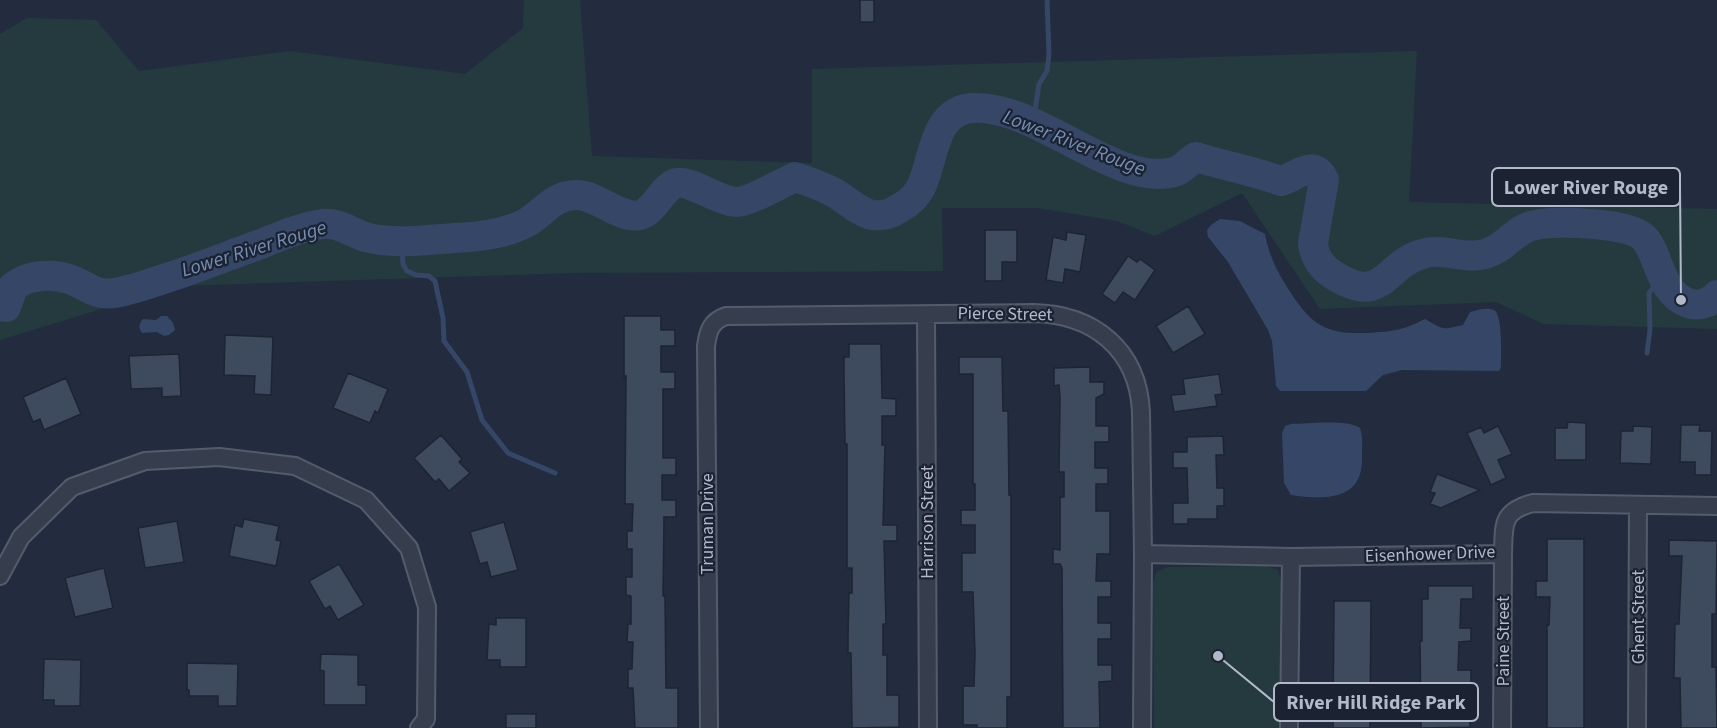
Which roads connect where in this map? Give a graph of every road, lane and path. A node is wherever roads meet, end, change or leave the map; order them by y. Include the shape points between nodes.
1 (926, 315) junction
2 (714, 323) joint
3 (1638, 506) junction
4 (1717, 506) edge
5 (1143, 554) junction
6 (1503, 554) junction
7 (1291, 557) junction
8 (0, 576) edge
9 (424, 725) edge
10 (709, 728) edge
11 (928, 728) edge
12 (1142, 728) edge
13 (1289, 728) edge
14 (1502, 728) edge
15 (1637, 728) edge

1 - 2 street, Pierce Street via 726,316
1 - 5 street, Pierce Street via 1054,313 1092,326 1121,351 1140,402
1 - 11 street, Harrison Street
2 - 10 street, Truman Drive via 706,346
3 - 4 street, Eisenhower Drive
3 - 6 street, Eisenhower Drive via 1533,503 1517,507 1507,518
3 - 15 street, Ghent Street
5 - 7 street, Eisenhower Drive
5 - 12 street, Pierce Street
6 - 7 street, Eisenhower Drive
6 - 14 street, Paine Street
7 - 13 street
8 - 9 street via 21,537 72,487 145,461 219,457 295,466 366,500 409,548 427,607

